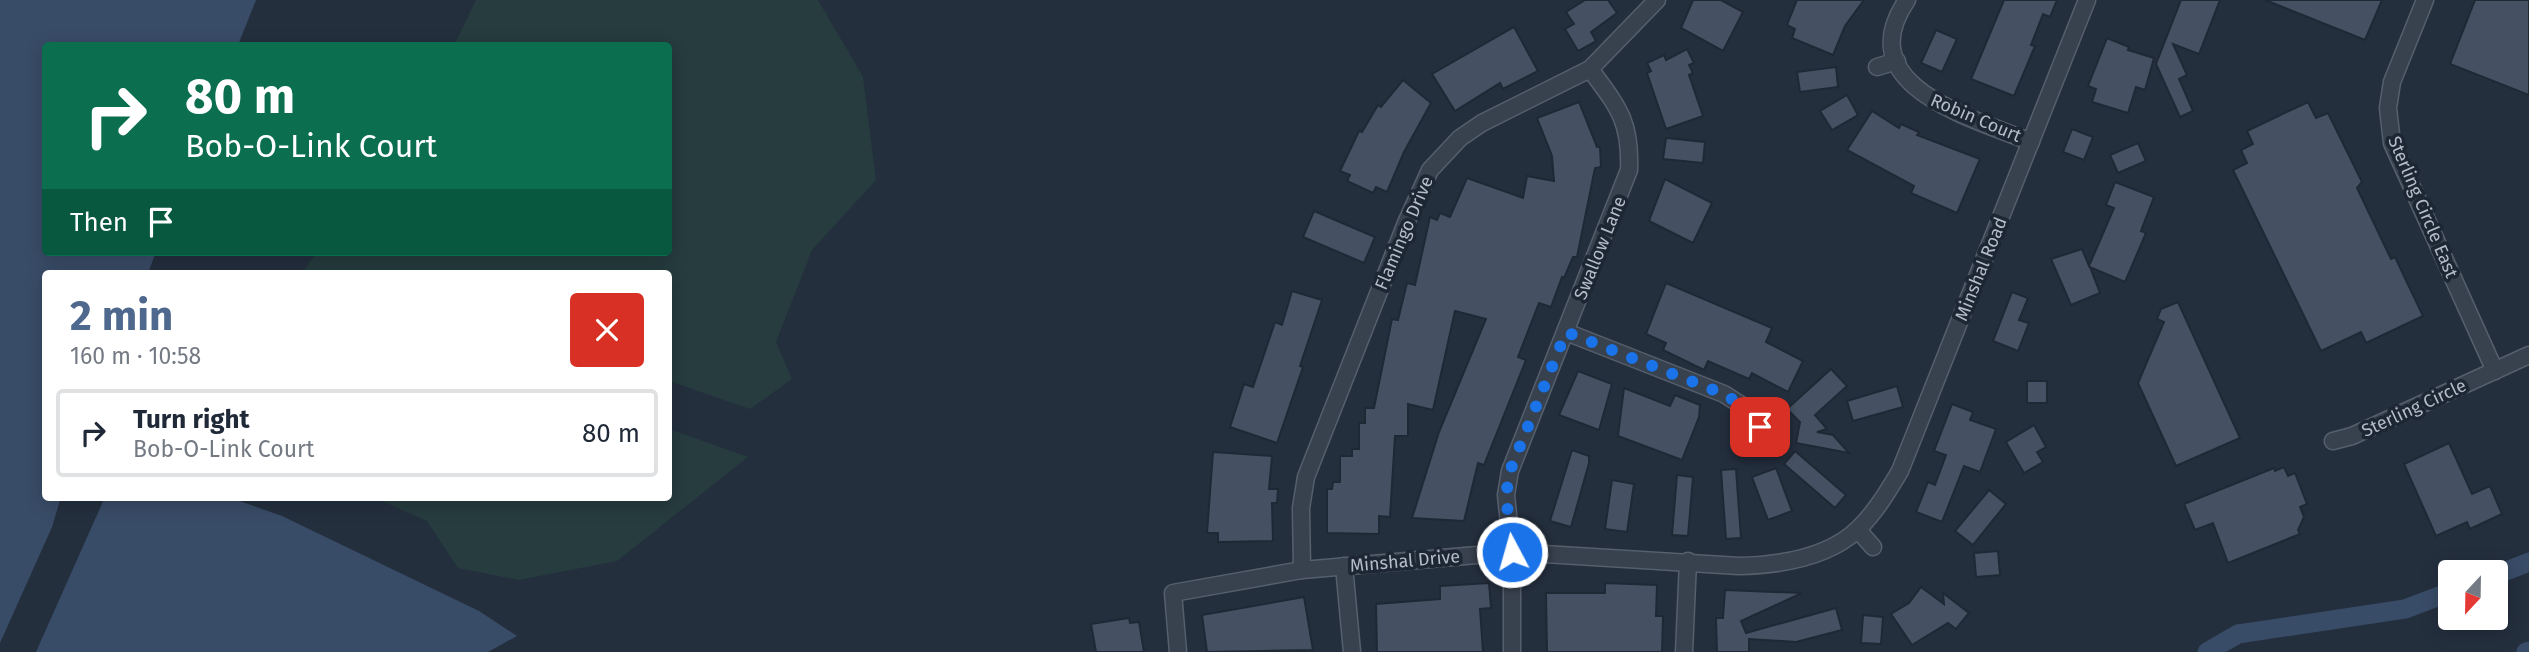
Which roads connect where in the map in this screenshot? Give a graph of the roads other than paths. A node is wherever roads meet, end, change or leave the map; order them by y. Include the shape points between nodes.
1 (1657, 0) edge
2 (1907, 0) edge
3 (2087, 0) edge
4 (2425, 0) edge
5 (1897, 61) junction
6 (1877, 66) dead end
7 (1590, 69) junction
8 (2031, 142) junction
9 (1566, 332) junction
10 (2529, 355) edge
11 (2495, 371) junction
12 (1760, 427) dead end
13 (2333, 441) dead end
14 (1858, 530) junction
15 (1873, 547) dead end
16 (1512, 552) junction
17 (1688, 561) junction
18 (1344, 566) junction
19 (1302, 570) junction
20 (1178, 652) edge
21 (1352, 652) edge
22 (1512, 652) edge
23 (1684, 652) edge

1 - 7 street, Flamingo Drive
2 - 5 street, Robin Court via 1893,34
3 - 8 street, Minshal Road
4 - 11 street, Sterling Circle East via 2392,82 2388,108 2392,143
5 - 6 street
5 - 8 street, Robin Court via 1914,89 1931,101
7 - 9 street, Swallow Lane via 1623,114 1630,145 1629,170
7 - 19 street, Flamingo Drive via 1482,123 1460,138 1426,177 1306,477 1301,508
8 - 14 street, Minshal Road via 1900,471
9 - 12 street via 1724,394 1749,410
9 - 16 street, Swallow Lane via 1510,471 1506,495
10 - 11 street, Sterling Circle
11 - 13 street, Sterling Circle
14 - 15 street
14 - 17 street, Minshal Drive via 1834,545 1775,565
16 - 17 street, Minshal Drive
16 - 18 street, Minshal Drive
16 - 22 street, Swallow Lane
17 - 23 street
18 - 19 street, Minshal Drive
18 - 21 street
19 - 20 street, Minshal Drive via 1172,593

